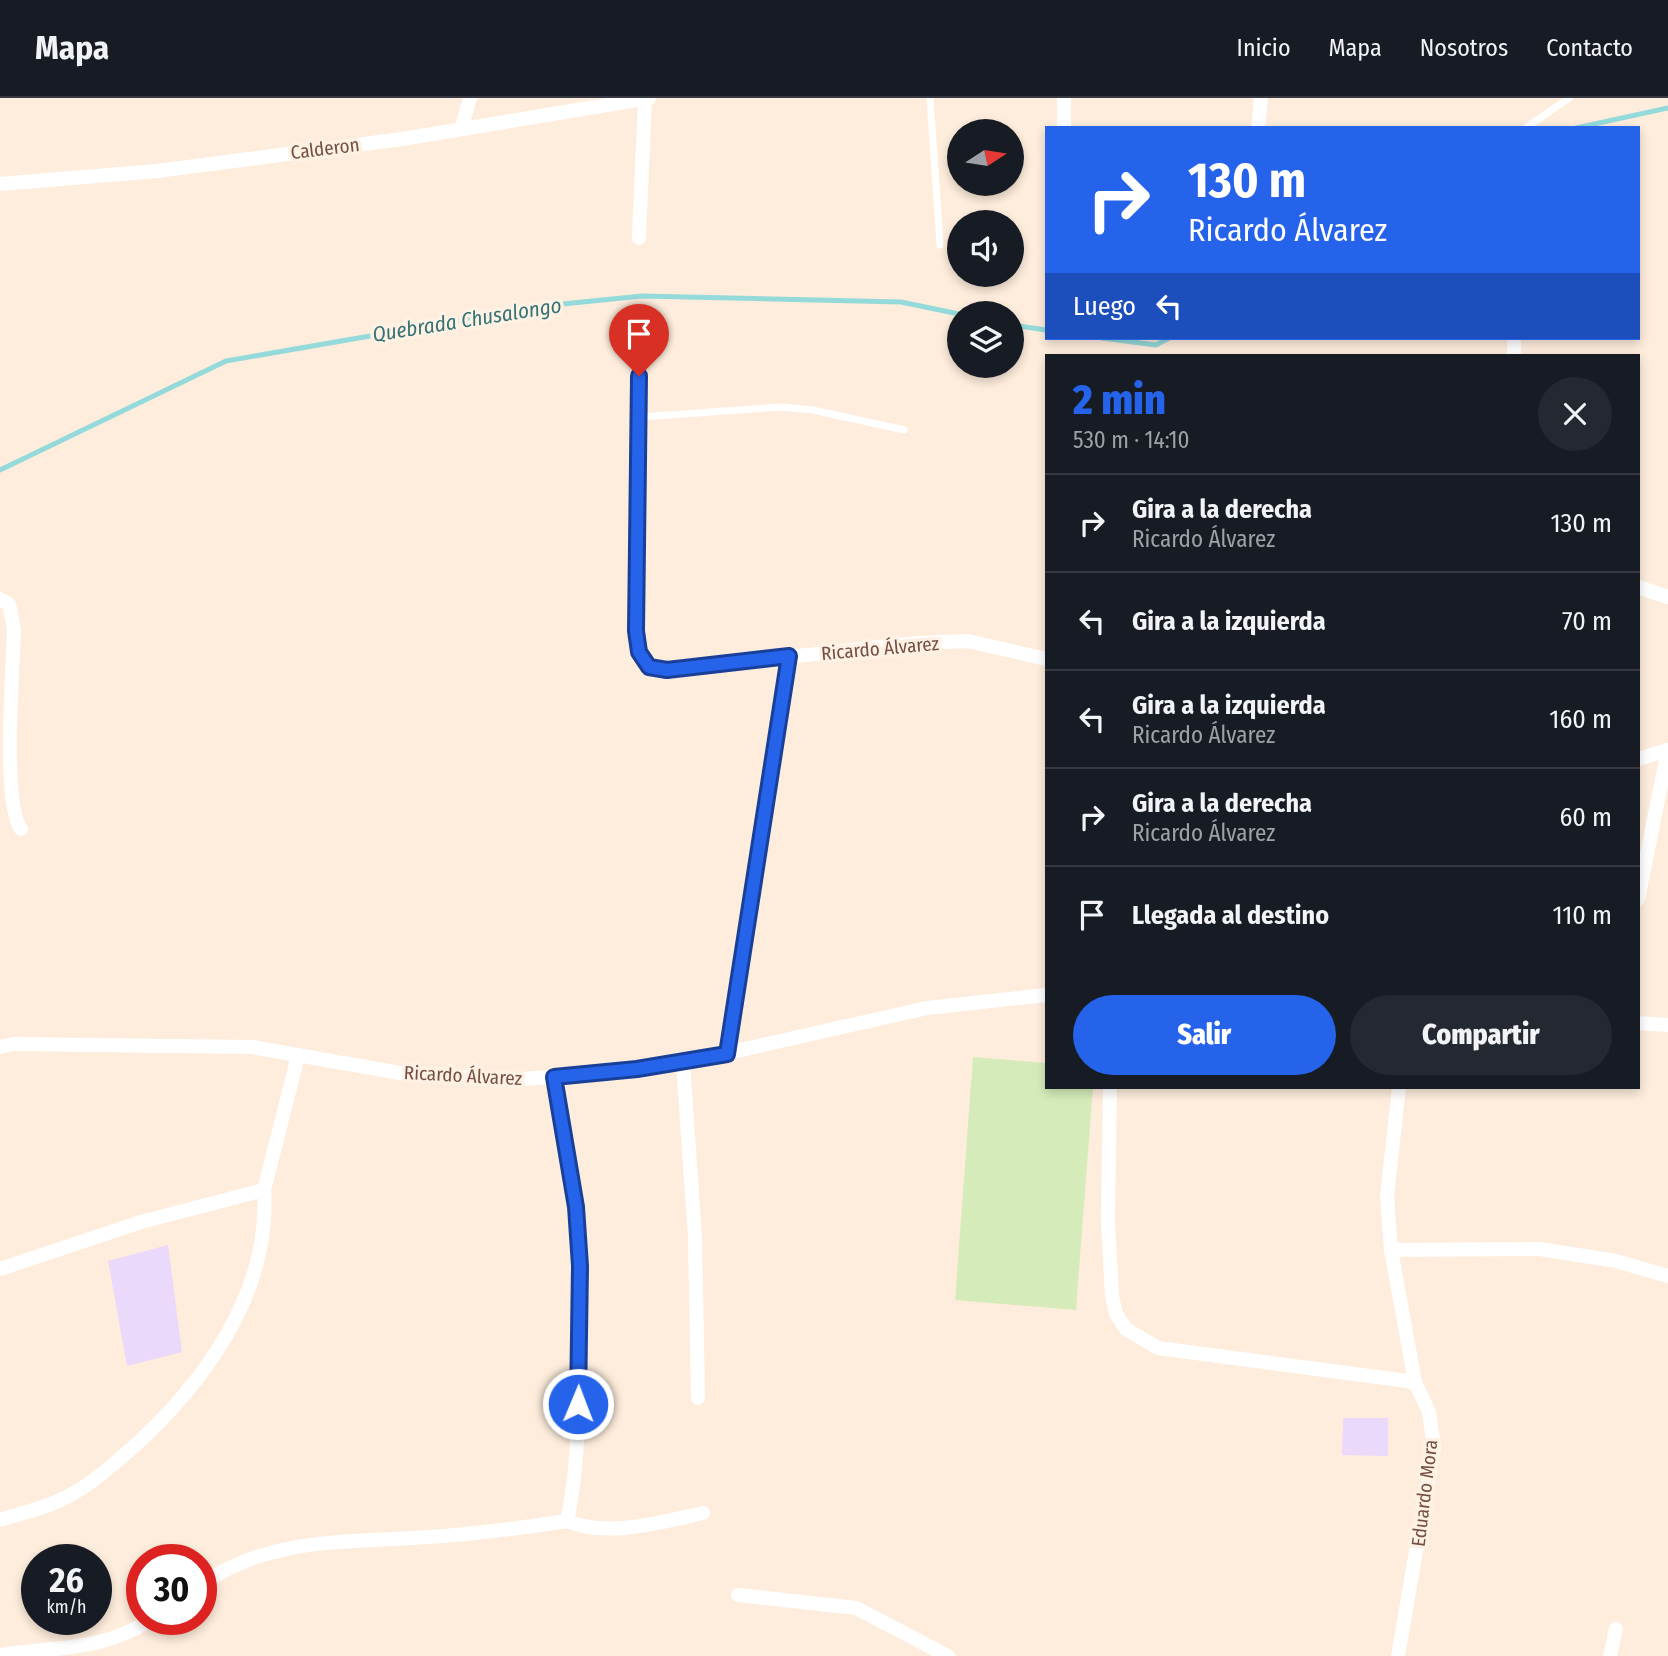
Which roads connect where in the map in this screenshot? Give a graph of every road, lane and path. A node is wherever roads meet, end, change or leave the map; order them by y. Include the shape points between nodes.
1 (470, 98) edge
2 (647, 98) edge
3 (930, 98) edge
4 (1064, 98) edge
5 (1261, 98) edge
6 (1569, 98) edge
7 (1064, 126) edge
8 (1258, 126) edge
9 (1528, 126) edge
10 (460, 129) junction
11 (0, 184) edge
12 (639, 238) dead end
13 (940, 245) dead end
14 (638, 356) dead end
15 (640, 417) junction
16 (904, 430) dead end
17 (1640, 588) edge
18 (1668, 597) edge
19 (0, 599) edge
20 (789, 656) junction
21 (1045, 659) edge
22 (1668, 750) edge
23 (1640, 758) edge
24 (21, 829) dead end
25 (1640, 889) edge
26 (1045, 995) edge
27 (1640, 1023) edge
28 (1668, 1025) edge
29 (0, 1047) edge
30 (727, 1054) junction
31 (298, 1056) junction
32 (683, 1063) junction
33 (554, 1077) junction
34 (1110, 1089) edge
35 (1399, 1089) edge
36 (264, 1190) junction
37 (1391, 1250) junction
38 (0, 1269) edge
39 (1668, 1276) edge
40 (1415, 1382) junction
41 (698, 1398) dead end
42 (703, 1513) dead end
43 (0, 1520) edge
44 (567, 1521) junction
45 (217, 1574) edge
46 (738, 1595) dead end
47 (1616, 1629) dead end
48 (126, 1634) edge
49 (0, 1655) edge
50 (948, 1656) edge
51 (1398, 1656) edge
52 (1611, 1656) edge

1 - 10 street
2 - 10 street, Calderon
2 - 12 street
3 - 13 lane
4 - 7 street
5 - 8 street
6 - 9 lane
10 - 11 street, Calderon via 157,171
14 - 15 street, Ricardo Álvarez
15 - 16 lane via 781,407
15 - 20 street, Ricardo Álvarez via 639,652 649,667 667,670
17 - 18 street
19 - 24 street via 9,604 14,629 11,773
20 - 21 street, Ricardo Álvarez via 968,641
20 - 30 street
22 - 23 street
22 - 25 street
26 - 30 street, Ricardo Álvarez via 927,1008
27 - 28 street
29 - 31 street, Ricardo Álvarez via 165,1044 252,1047
30 - 32 street, Ricardo Álvarez
31 - 33 street, Ricardo Álvarez via 400,1073 509,1080
31 - 36 street
32 - 33 street, Ricardo Álvarez
32 - 41 street via 695,1237
33 - 44 street via 576,1207 580,1266 578,1431
34 - 40 street via 1112,1296 1126,1329 1158,1348
35 - 37 street, Eduardo Mora via 1387,1196
36 - 38 street via 141,1222
36 - 43 street via 266,1212 258,1257 238,1313 209,1366 165,1419 113,1465 57,1502
37 - 39 street via 1540,1249 1616,1261
37 - 40 street, Eduardo Mora
40 - 51 street, Eduardo Mora via 1429,1412 1434,1447
42 - 44 street via 627,1526 592,1528
44 - 45 street via 428,1538 327,1541 264,1553
46 - 50 street via 856,1608
47 - 52 street
48 - 49 street via 72,1648

